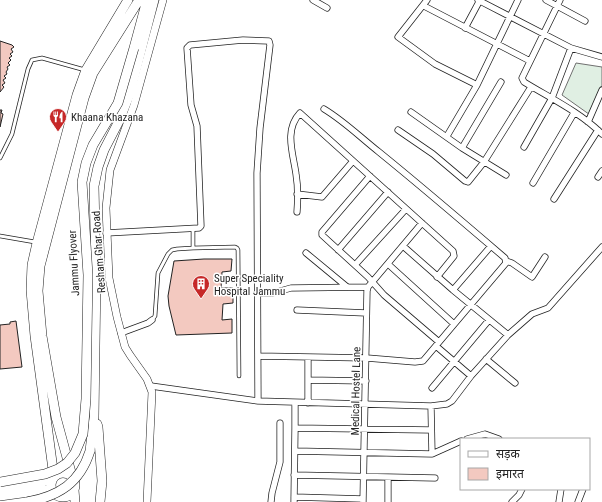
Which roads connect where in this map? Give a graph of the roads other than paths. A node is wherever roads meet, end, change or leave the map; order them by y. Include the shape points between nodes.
1 (128, 0) edge
2 (139, 0) edge
3 (147, 0) edge
4 (154, 0) edge
5 (163, 0) edge
6 (312, 0) edge
7 (479, 0) edge
8 (518, 0) edge
9 (546, 0) edge
10 (560, 0) edge
11 (426, 3) edge
12 (557, 6) junction
13 (327, 8) dead end
14 (511, 16) junction
15 (585, 21) dead end
16 (465, 28) junction
17 (544, 33) junction
18 (496, 44) junction
19 (571, 48) junction
20 (602, 57) edge
21 (530, 61) junction
22 (86, 70) junction
23 (501, 82) dead end
24 (477, 85) junction
25 (531, 86) junction
26 (602, 90) edge
27 (552, 98) junction
28 (324, 108) dead end
29 (411, 112) dead end
30 (574, 113) junction
31 (588, 122) junction
32 (398, 130) dead end
33 (600, 132) edge
34 (447, 136) junction
35 (524, 147) dead end
36 (462, 148) junction
37 (1, 152) edge
38 (0, 158) edge
39 (353, 161) junction
40 (484, 162) junction
41 (602, 171) edge
42 (506, 175) dead end
43 (370, 176) junction
44 (598, 177) dead end
45 (533, 183) dead end
46 (388, 192) junction
47 (297, 194) junction
48 (554, 199) dead end
49 (406, 208) junction
50 (297, 212) dead end
51 (422, 223) junction
52 (193, 229) junction
53 (106, 233) junction
54 (0, 236) edge
55 (37, 243) junction
56 (403, 246) junction
57 (491, 246) junction
58 (602, 247) edge
59 (194, 248) junction
60 (338, 250) junction
61 (306, 253) dead end
62 (545, 257) dead end
63 (506, 261) junction
64 (388, 264) junction
65 (355, 265) junction
66 (437, 277) junction
67 (372, 282) junction
68 (346, 286) junction
69 (368, 287) junction
70 (453, 290) junction
71 (257, 292) junction
72 (470, 305) junction
73 (297, 310) dead end
74 (366, 313) junction
75 (152, 320) joint
76 (489, 320) junction
77 (454, 324) junction
78 (121, 333) junction
79 (508, 335) junction
80 (438, 344) junction
81 (258, 356) junction
82 (308, 357) junction
83 (367, 358) junction
84 (486, 359) junction
85 (454, 363) junction
86 (239, 376) dead end
87 (471, 376) junction
88 (308, 380) junction
89 (366, 382) junction
90 (515, 383) dead end
91 (150, 386) junction
92 (432, 388) dead end
93 (258, 401) junction
94 (295, 403) junction
95 (308, 403) junction
96 (366, 404) junction
97 (431, 406) junction
98 (94, 417) junction
99 (280, 424) dead end
100 (295, 428) junction
101 (365, 429) junction
102 (431, 430) junction
103 (471, 438) edge
104 (496, 438) edge
105 (460, 441) edge
106 (295, 451) junction
107 (365, 452) junction
108 (432, 454) junction
109 (294, 475) junction
110 (72, 476) junction
111 (364, 476) junction
112 (388, 477) junction
113 (53, 478) junction
114 (435, 478) dead end
115 (0, 482) edge
116 (0, 488) edge
117 (74, 490) junction
118 (522, 490) edge
119 (561, 490) edge
120 (583, 490) edge
121 (0, 496) edge
122 (56, 496) edge
123 (294, 500) edge
124 (363, 500) edge
125 (27, 502) edge
126 (75, 502) edge
127 (100, 502) edge
128 (147, 502) edge
129 (271, 502) edge
130 (388, 502) edge
131 (512, 502) edge
132 (559, 502) edge
133 (578, 502) edge

1 - 22 main road
2 - 110 main road via 93,73 84,98 40,266 38,291 42,336 56,417
3 - 115 main road, Jammu Flyover, bridge via 118,103 93,145 82,182 88,275 86,405 83,434 75,453 58,469 45,474
4 - 98 main road, Jammu Flyover via 130,92 104,150 94,186
5 - 53 street, Resham Ghar Road via 134,105 110,170
6 - 13 street
7 - 14 street
7 - 16 street
8 - 14 street
9 - 12 street
10 - 12 street
11 - 16 street
11 - 24 street via 398,37 435,64
12 - 15 street
12 - 17 street
14 - 17 street
14 - 18 street
16 - 18 street
17 - 19 street
17 - 21 street
18 - 21 street
18 - 24 street
19 - 20 street
19 - 27 street
21 - 25 street via 522,78
22 - 37 lane via 42,58 32,60 12,134
22 - 55 main road
23 - 36 street
24 - 34 street
25 - 27 street
25 - 40 street
26 - 31 street
27 - 30 street
27 - 35 street
28 - 57 street via 353,129
29 - 34 street
30 - 31 street
30 - 45 street
31 - 33 street
32 - 40 street via 433,154 466,182
33 - 48 street
34 - 36 street
36 - 40 street
37 - 38 lane
39 - 43 street
39 - 47 street via 322,197
39 - 47 street via 299,113 292,127 290,144
40 - 42 street
41 - 44 street
43 - 46 street
43 - 60 street via 322,232 323,237
46 - 49 street
46 - 60 street
47 - 50 street
49 - 51 street
49 - 65 street
51 - 56 street
51 - 66 street via 454,254
52 - 53 street
52 - 59 lane
52 - 71 street via 200,226 196,126 191,105 187,48 190,45 267,40 270,45 257,167
53 - 78 street, Resham Ghar Road via 110,278
54 - 55 lane
55 - 113 main road via 32,265 31,290
56 - 64 street
56 - 66 street
57 - 63 street
57 - 70 street
58 - 79 street via 548,308 532,314
59 - 75 lane via 172,250 168,254 158,273 155,316
59 - 86 lane via 235,247 238,250
60 - 65 street
61 - 68 street
62 - 63 street via 532,277
63 - 72 street via 505,266
64 - 67 street
64 - 77 street
65 - 67 street
66 - 70 street
67 - 69 street
67 - 80 street
68 - 69 street
68 - 71 street via 292,288 273,293
69 - 74 street, Medical Hostel Lane
70 - 72 street
71 - 81 street
72 - 76 street
72 - 77 street
73 - 74 street
74 - 83 street, Medical Hostel Lane
75 - 78 street
76 - 79 street
76 - 85 street
77 - 80 street
78 - 91 street, Resham Ghar Road via 130,355
79 - 84 street
80 - 83 street via 426,359 420,362
80 - 85 street
81 - 82 street
81 - 93 street
82 - 83 street
82 - 88 street
83 - 89 street, Medical Hostel Lane
84 - 87 street
84 - 90 street
85 - 87 street
85 - 92 street
87 - 97 street via 452,401
88 - 89 street
88 - 95 street
89 - 96 street, Medical Hostel Lane
91 - 93 street
91 - 128 street, Resham Ghar Road via 153,399
93 - 94 street
94 - 95 street
94 - 100 street
95 - 96 street
96 - 97 street
96 - 101 street, Medical Hostel Lane
97 - 102 street
98 - 125 main road, Jammu Flyover, bridge via 90,451 80,472 62,490
98 - 127 main road via 98,428 102,481
99 - 129 street via 280,462
100 - 101 street
100 - 106 street
101 - 102 street
101 - 107 street, Medical Hostel Lane
102 - 108 street
103 - 104 street via 485,434
105 - 108 street
106 - 107 street
106 - 109 street
107 - 108 street
107 - 111 street, Medical Hostel Lane
109 - 111 street
109 - 123 street
110 - 113 main road via 65,472
110 - 117 main road via 76,483
111 - 112 street
111 - 124 street, Medical Hostel Lane
112 - 114 street
112 - 130 street
113 - 116 main road
113 - 122 main road via 51,488
117 - 122 main road via 65,497
117 - 126 main road
118 - 131 street
119 - 132 street
120 - 133 street
121 - 122 main road via 43,490
123 - 124 street

